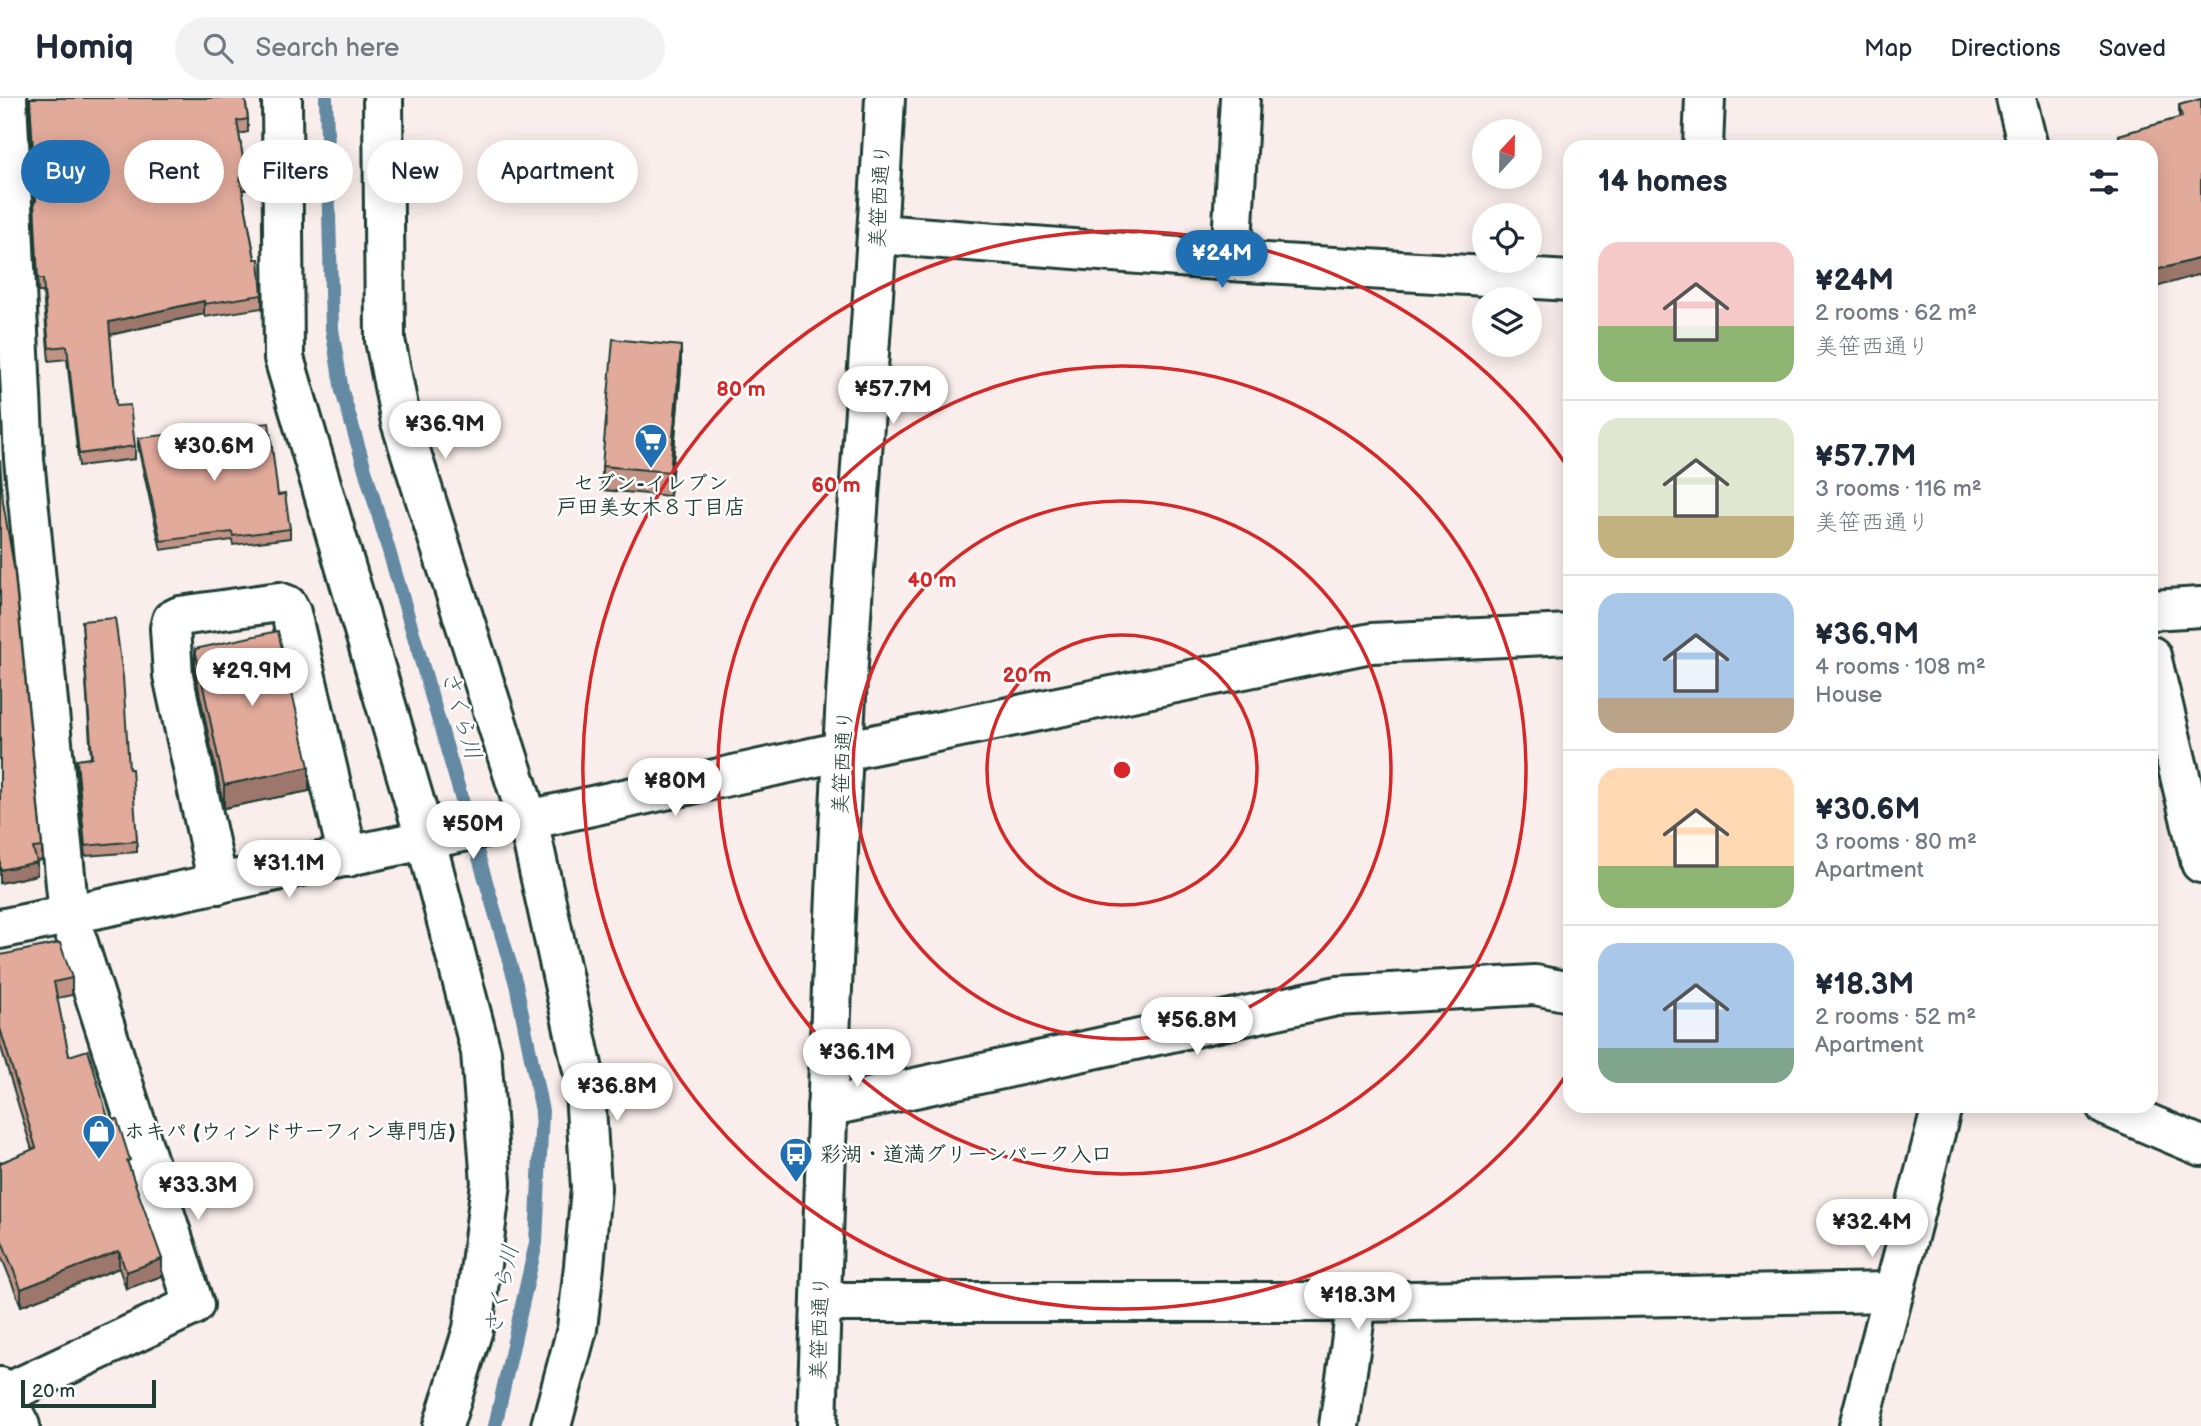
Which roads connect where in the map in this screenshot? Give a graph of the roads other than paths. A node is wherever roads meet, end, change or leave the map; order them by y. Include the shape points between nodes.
1 (7, 98) edge
2 (282, 98) edge
3 (383, 98) edge
4 (885, 98) edge
5 (1240, 98) edge
6 (1705, 98) edge
7 (2016, 98) edge
8 (1703, 140) edge
9 (2026, 140) edge
10 (878, 234) junction
11 (1231, 261) junction
12 (1563, 281) edge
13 (2201, 607) edge
14 (2158, 610) edge
15 (1563, 634) edge
16 (2158, 685) edge
17 (843, 751) junction
18 (512, 823) junction
19 (431, 840) junction
20 (348, 857) junction
21 (2201, 863) edge
22 (218, 884) junction
23 (69, 915) junction
24 (0, 929) edge
25 (1563, 991) edge
26 (827, 1107) junction
27 (1940, 1113) edge
28 (2123, 1113) edge
29 (2201, 1146) edge
30 (1894, 1292) junction
31 (821, 1302) junction
32 (1357, 1302) junction
33 (8, 1403) edge
34 (443, 1426) edge
35 (551, 1426) edge
36 (817, 1426) edge
37 (1339, 1426) edge
38 (1860, 1426) edge

1 - 23 street via 24,459
2 - 19 street via 284,358
3 - 18 street via 385,340 401,422
4 - 10 street, 美笹西通り
5 - 11 street
6 - 8 street
7 - 9 street
10 - 11 street
10 - 17 street, 美笹西通り
11 - 12 street
13 - 14 street
15 - 17 street via 1371,642
16 - 21 street
17 - 18 street
17 - 26 street, 美笹西通り
18 - 19 street
18 - 35 street via 584,1075 591,1188 577,1328
19 - 20 street
19 - 34 street via 481,1052 491,1183 472,1329
20 - 22 street
20 - 22 street via 287,604 180,616 172,620 170,628 173,675
22 - 23 street
23 - 24 street
23 - 33 street via 194,1305
25 - 26 street via 1535,985 1337,996
26 - 31 street, 美笹西通り
27 - 30 street
28 - 29 street
30 - 32 street
30 - 38 street
31 - 32 street
31 - 36 street, 美笹西通り
32 - 37 street

